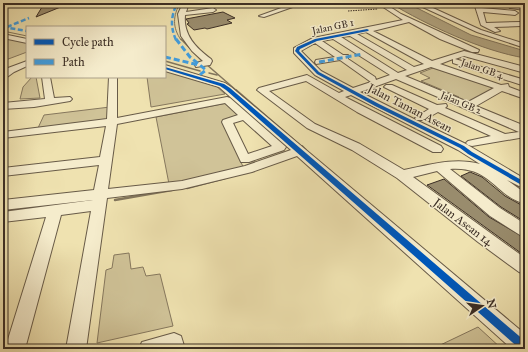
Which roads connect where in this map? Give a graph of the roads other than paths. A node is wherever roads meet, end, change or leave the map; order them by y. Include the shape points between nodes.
1 (64, 3) edge
2 (186, 3) edge
3 (301, 3) edge
4 (380, 3) edge
5 (416, 3) edge
6 (494, 3) edge
7 (44, 4) dead end
8 (525, 4) edge
9 (477, 6) edge
10 (514, 7) edge
11 (525, 8) edge
12 (213, 10) dead end
13 (497, 12) junction
14 (181, 14) junction
15 (262, 16) dead end
16 (410, 20) junction
17 (484, 25) junction
18 (503, 25) junction
19 (523, 25) edge
20 (367, 30) junction
21 (416, 32) dead end
22 (352, 34) junction
23 (3, 36) edge
24 (335, 37) junction
25 (316, 40) junction
26 (26, 41) edge
27 (525, 42) edge
28 (304, 46) junction
29 (525, 46) edge
30 (465, 53) junction
31 (363, 54) junction
32 (342, 58) junction
33 (319, 62) junction
34 (456, 62) dead end
35 (26, 63) edge
36 (431, 64) junction
37 (199, 65) dead end
38 (525, 65) edge
39 (166, 68) edge
40 (413, 70) junction
41 (525, 70) edge
42 (4, 74) edge
43 (397, 76) junction
44 (46, 78) edge
45 (113, 78) edge
46 (372, 79) dead end
47 (513, 79) junction
48 (525, 83) edge
49 (389, 87) dead end
50 (502, 88) junction
51 (357, 90) junction
52 (233, 94) junction
53 (338, 96) junction
54 (525, 96) edge
55 (67, 99) dead end
56 (454, 100) junction
57 (50, 102) junction
58 (3, 106) edge
59 (468, 106) junction
60 (436, 109) junction
61 (245, 116) junction
62 (420, 118) junction
63 (112, 119) junction
64 (525, 130) edge
65 (525, 134) edge
66 (3, 135) edge
67 (504, 138) junction
68 (467, 145) junction
69 (437, 149) dead end
70 (300, 151) junction
71 (106, 160) junction
72 (439, 167) junction
73 (3, 172) edge
74 (402, 175) junction
75 (525, 185) edge
76 (525, 199) edge
77 (100, 200) junction
78 (56, 211) junction
79 (4, 216) edge
80 (525, 231) edge
81 (525, 267) edge
82 (175, 346) edge
83 (525, 347) edge
84 (15, 349) edge
85 (76, 349) edge
86 (149, 349) edge

1 - 7 street
2 - 14 street
3 - 15 street
4 - 16 street
5 - 29 street via 479,31
6 - 13 street
8 - 10 street
9 - 13 street
9 - 17 street
10 - 11 street
10 - 13 street
10 - 19 street
12 - 14 street
13 - 18 street
14 - 37 street via 182,29 187,39 200,56 208,61
16 - 20 street, Jalan GB 1
16 - 38 street via 468,48
17 - 18 street
17 - 27 street
18 - 19 street
20 - 22 street, Jalan GB 1
20 - 36 street, Jalan GB 4
21 - 30 street
22 - 24 street, Jalan GB 1
22 - 40 street
23 - 26 street
24 - 25 street, Jalan GB 1
24 - 31 street, Jalan GB 2
25 - 28 street, Jalan GB 1
25 - 32 street
28 - 33 street, Jalan Taman Asean
28 - 51 street, Jalan Taman Asean via 297,51 315,70
30 - 36 street
30 - 41 street
31 - 32 street
31 - 43 street, Jalan GB 2
32 - 33 street
32 - 46 street
33 - 51 street, Jalan Taman Asean
34 - 47 street
35 - 42 street
36 - 40 street
36 - 50 street, Jalan GB 4
39 - 52 street via 222,85
40 - 43 street
43 - 51 street
43 - 56 street, Jalan GB 2
44 - 57 street
45 - 63 street
47 - 48 street
47 - 50 street
49 - 60 street
50 - 54 street, Jalan GB 4
50 - 59 street
51 - 53 street
51 - 62 street, Jalan Taman Asean
51 - 68 street, Jalan Taman Asean
52 - 63 street
52 - 70 street
53 - 69 street
53 - 74 street, Jalan Asean 14 via 307,78 262,90 311,126 356,147
55 - 57 street
56 - 59 street, Jalan GB 2
56 - 60 street
57 - 58 street
59 - 64 street, Jalan GB 2
60 - 62 street
60 - 67 street
61 - 61 street via 227,122 245,159 280,147
61 - 63 street via 227,100
62 - 68 street, Jalan Taman Asean
63 - 66 street
63 - 71 street
65 - 67 street
67 - 68 street
68 - 75 street, Jalan Taman Asean via 470,153
70 - 77 street via 218,178
70 - 83 street
71 - 73 street
71 - 77 street
72 - 74 street
72 - 76 street via 471,165
72 - 80 street via 496,212
74 - 81 street, Jalan Asean 14
77 - 78 street
77 - 79 street
77 - 85 street
78 - 79 street
78 - 84 street
82 - 86 street

